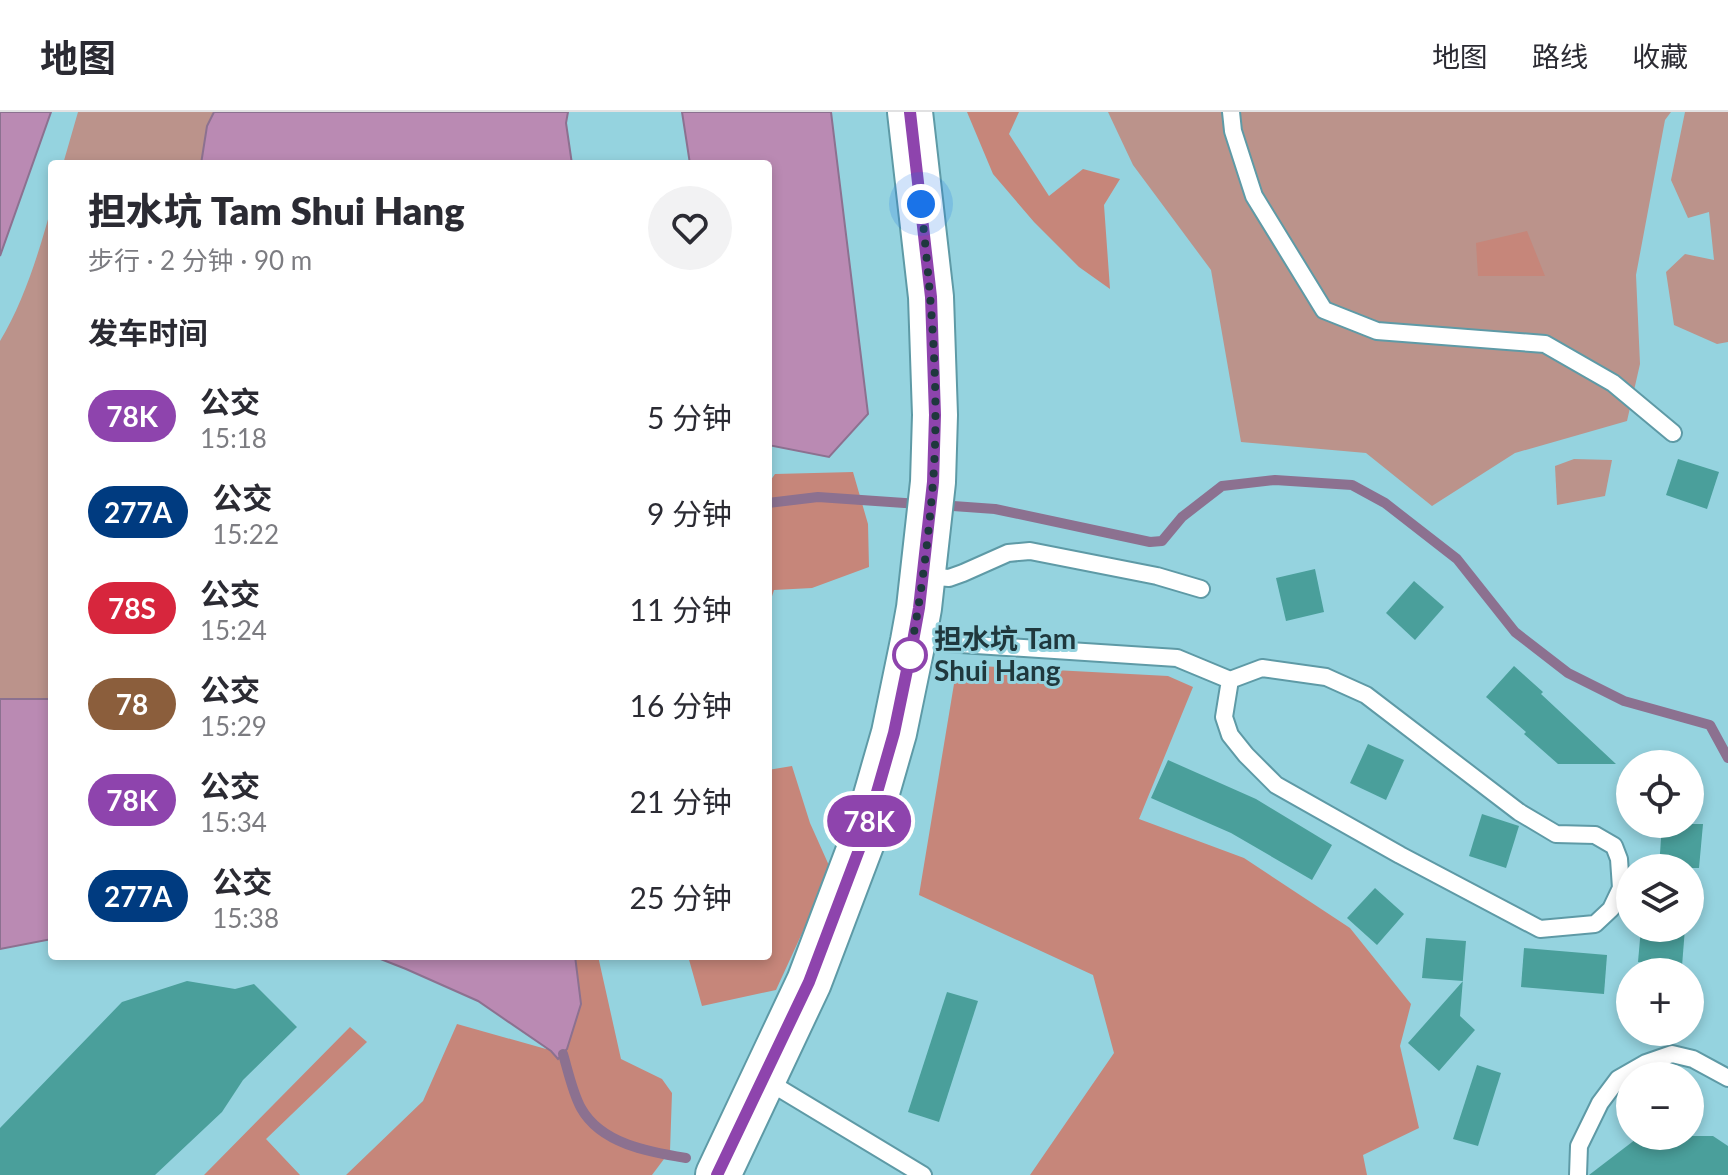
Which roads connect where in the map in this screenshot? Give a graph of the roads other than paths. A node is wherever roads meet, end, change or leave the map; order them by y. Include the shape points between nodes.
1 (910, 112) edge
2 (1231, 112) edge
3 (1673, 433) dead end
4 (925, 558) junction
5 (1201, 589) dead end
6 (913, 641) junction
7 (1230, 680) junction
8 (763, 1078) junction
9 (1728, 1078) edge
10 (718, 1174) edge
11 (923, 1175) edge
12 (1578, 1175) edge

1 - 4 main road via 931,297 935,415
2 - 3 lane via 1254,196 1324,310 1377,331 1545,344 1613,383
4 - 5 lane via 949,578 1008,553 1030,551
4 - 6 main road
6 - 7 lane via 1177,658
6 - 8 main road via 865,834 809,982
7 - 7 lane via 1262,668 1326,677 1366,695 1519,812 1556,834 1595,835 1614,846 1621,888 1611,909 1595,924 1540,929 1276,785 1230,735 1224,717
8 - 10 main road
8 - 11 lane
9 - 12 lane via 1672,1054 1618,1079 1579,1146

